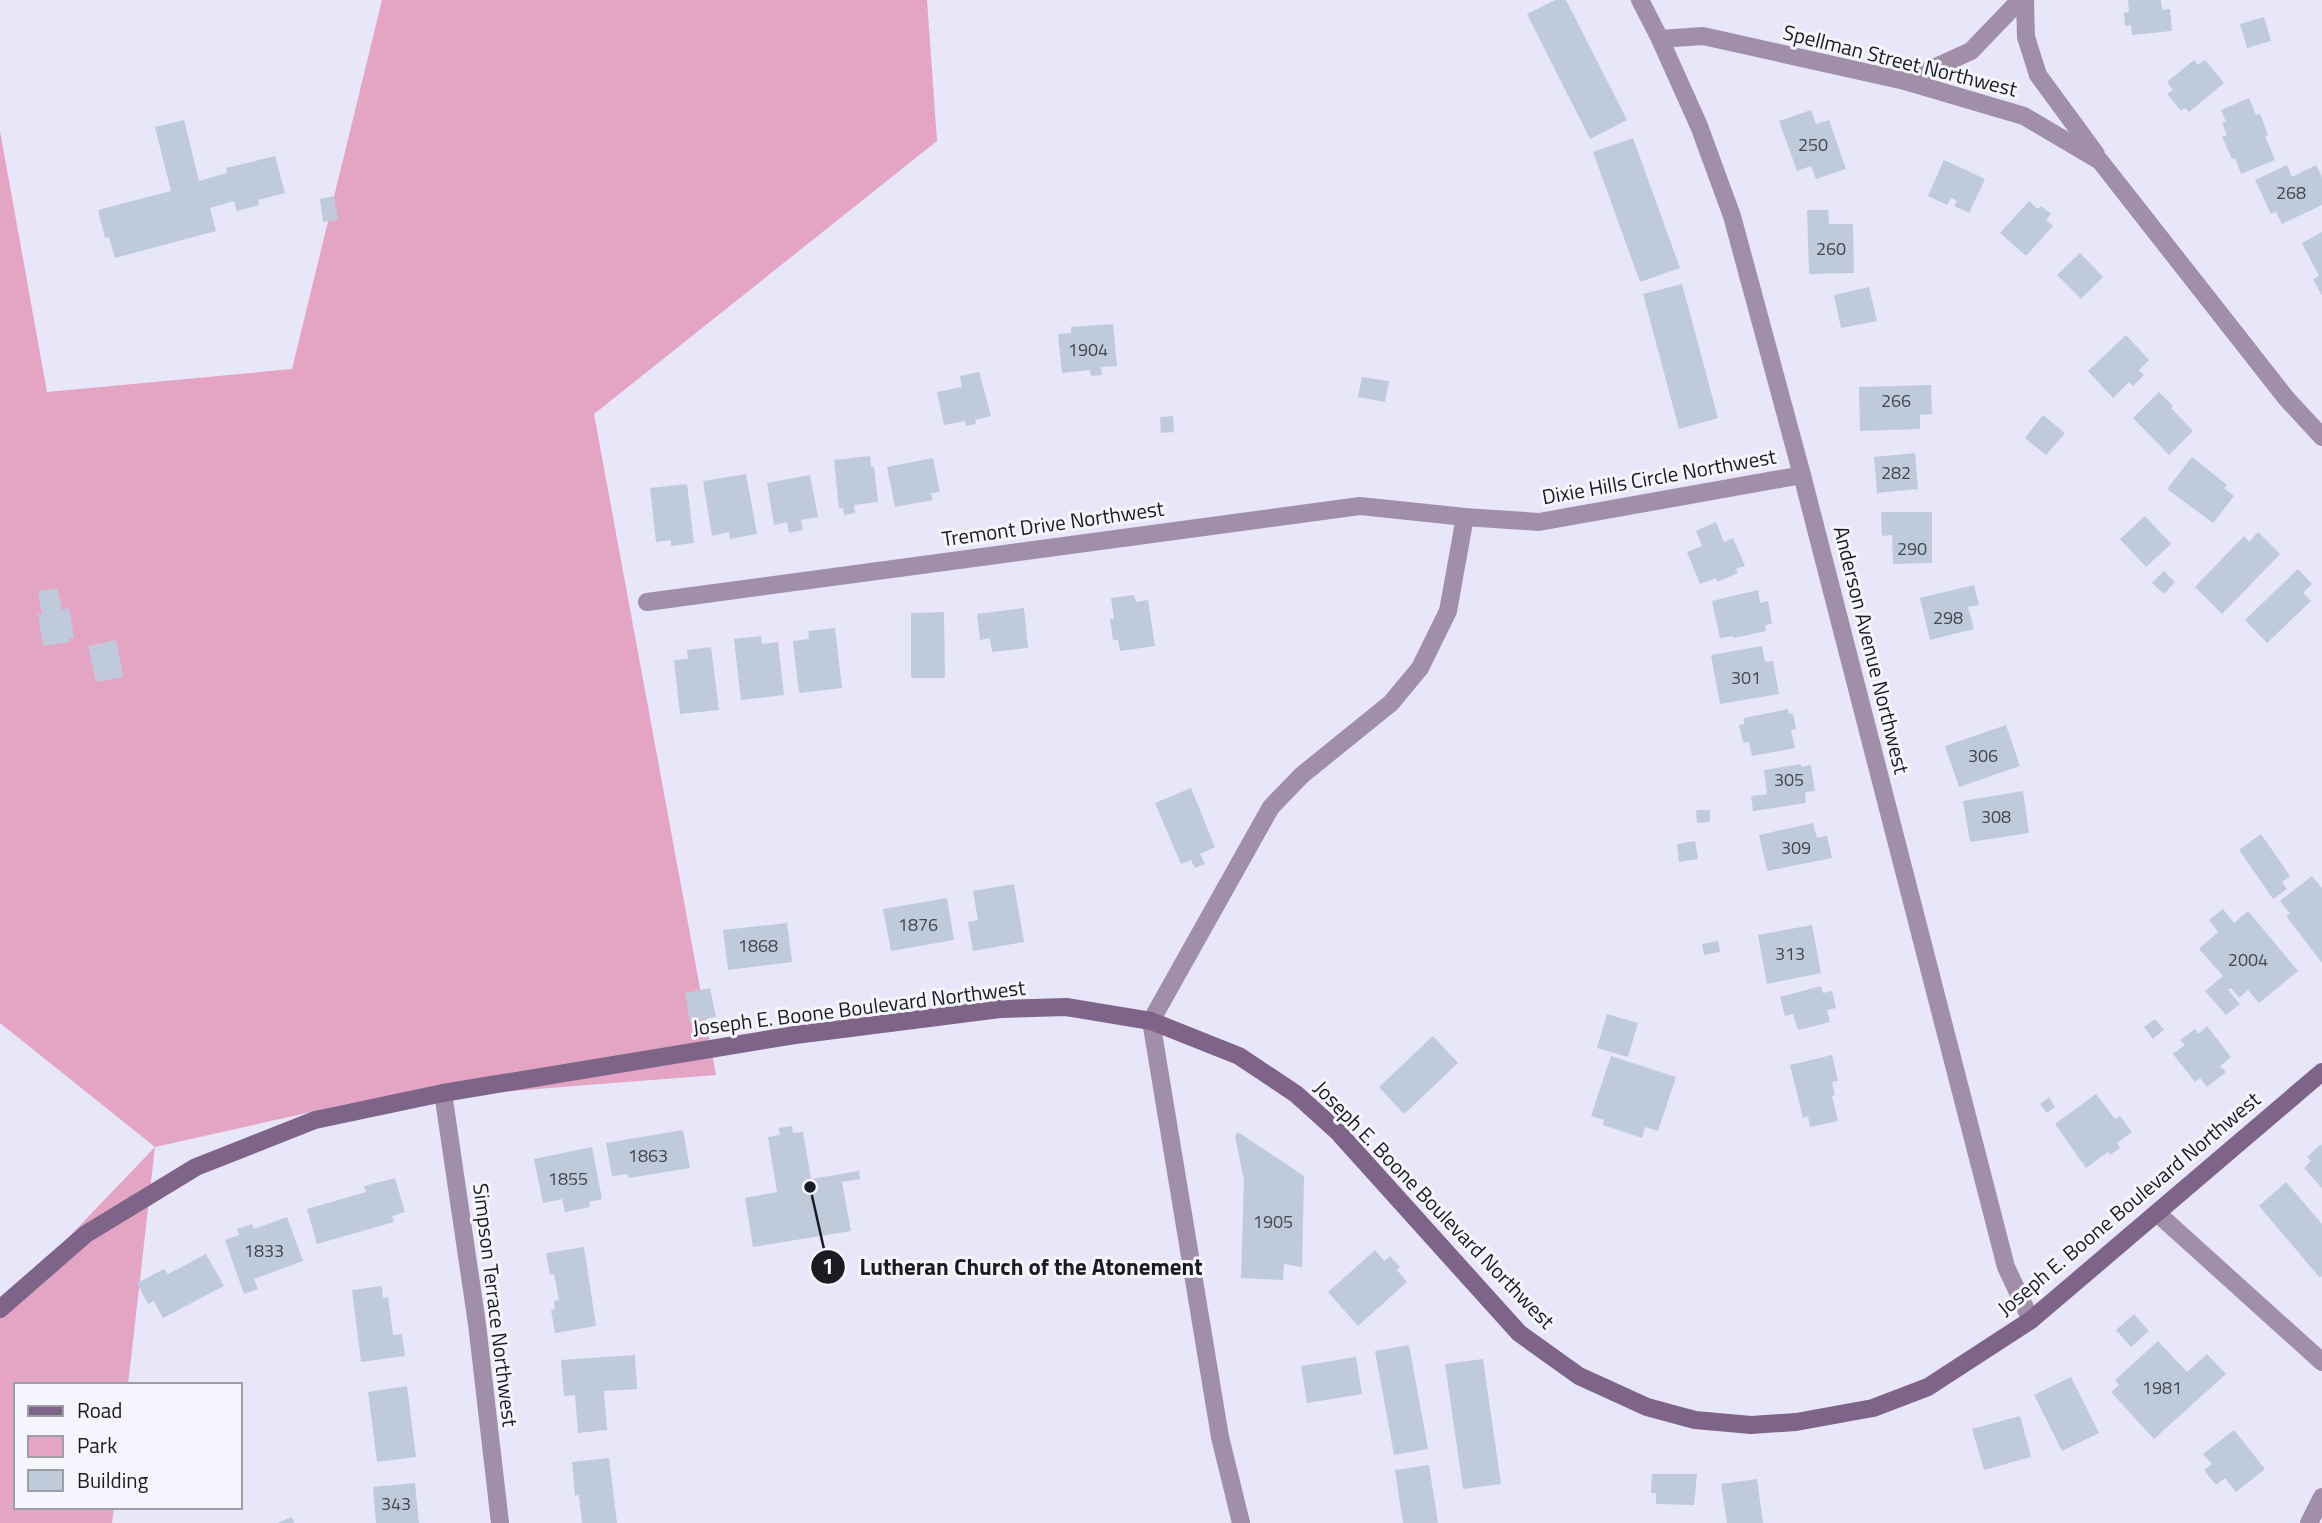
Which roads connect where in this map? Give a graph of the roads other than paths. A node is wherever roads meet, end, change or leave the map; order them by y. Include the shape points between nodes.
1 (1640, 0) edge
2 (2022, 0) edge
3 (1660, 38) junction
4 (1905, 81) junction
5 (2100, 161) junction
6 (2322, 437) edge
7 (1802, 475) junction
8 (1465, 517) junction
9 (647, 602) dead end
10 (1152, 1021) junction
11 (2322, 1072) edge
12 (443, 1093) junction
13 (2157, 1213) junction
14 (0, 1309) edge
15 (2031, 1320) junction
16 (2322, 1362) edge
17 (2322, 1497) edge
18 (500, 1523) edge
19 (1241, 1523) edge
20 (2309, 1523) edge

1 - 3 street, Anderson Avenue Northwest
2 - 4 street via 1971,51
2 - 5 street via 2026,37 2038,75
3 - 4 street, Spellman Street Northwest via 1703,36
3 - 7 street, Anderson Avenue Northwest via 1732,216
4 - 5 street, Spellman Street Northwest via 2024,116
5 - 6 street, Spellman Street Northwest via 2286,398
7 - 8 street, Dixie Hills Circle Northwest via 1539,522
7 - 15 street, Anderson Avenue Northwest via 2006,1267
8 - 9 street, Tremont Drive Northwest via 1360,506
8 - 10 street via 1448,611 1420,668 1391,703 1271,807
10 - 12 main road, Joseph E. Boone Boulevard Northwest via 1066,1007 1000,1009 795,1035
10 - 15 main road, Joseph E. Boone Boulevard Northwest via 1239,1056 1296,1094 1337,1131 1519,1333 1579,1376 1647,1407 1695,1420 1751,1425 1873,1408 1928,1387
10 - 19 street via 1220,1437
11 - 13 main road, Joseph E. Boone Boulevard Northwest
12 - 14 main road, Joseph E. Boone Boulevard Northwest via 315,1120 196,1167 86,1234
12 - 18 street, Simpson Terrace Northwest
13 - 15 main road, Joseph E. Boone Boulevard Northwest
13 - 16 street
17 - 20 street

